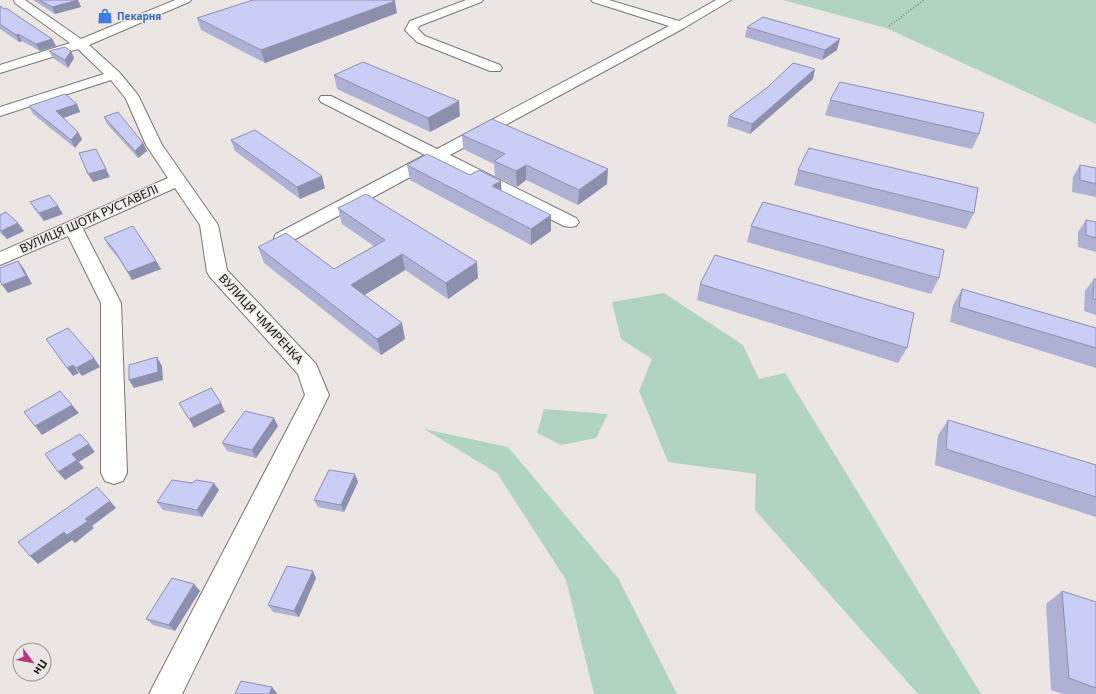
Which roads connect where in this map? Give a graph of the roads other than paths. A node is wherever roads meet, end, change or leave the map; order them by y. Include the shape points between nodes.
1 (185, 0) edge
2 (477, 0) edge
3 (597, 0) edge
4 (725, 0) edge
5 (19, 1) edge
6 (680, 25) junction
7 (80, 44) junction
8 (495, 68) dead end
9 (0, 69) edge
10 (114, 76) junction
11 (326, 99) dead end
12 (0, 112) edge
13 (439, 154) junction
14 (179, 180) junction
15 (570, 222) dead end
16 (73, 227) junction
17 (283, 238) edge
18 (0, 259) edge
19 (114, 473) dead end
20 (165, 694) edge

1 - 7 street
2 - 8 street via 414,24 411,30 421,39
3 - 6 street
4 - 6 street
5 - 7 street, ВУЛИЦЯ ЧМИРЕНКА
6 - 13 street
7 - 9 street
7 - 10 street, ВУЛИЦЯ ЧМИРЕНКА
10 - 12 street
10 - 14 street, ВУЛИЦЯ ЧМИРЕНКА via 133,98 154,145
11 - 13 street
13 - 15 street
13 - 17 street
14 - 16 street, ВУЛИЦЯ ШОТА РУСТАВЕЛІ
14 - 20 street, ВУЛИЦЯ ЧМИРЕНКА via 209,225 217,272 308,370 317,395
16 - 18 street, ВУЛИЦЯ ШОТА РУСТАВЕЛІ
16 - 19 street via 111,303

